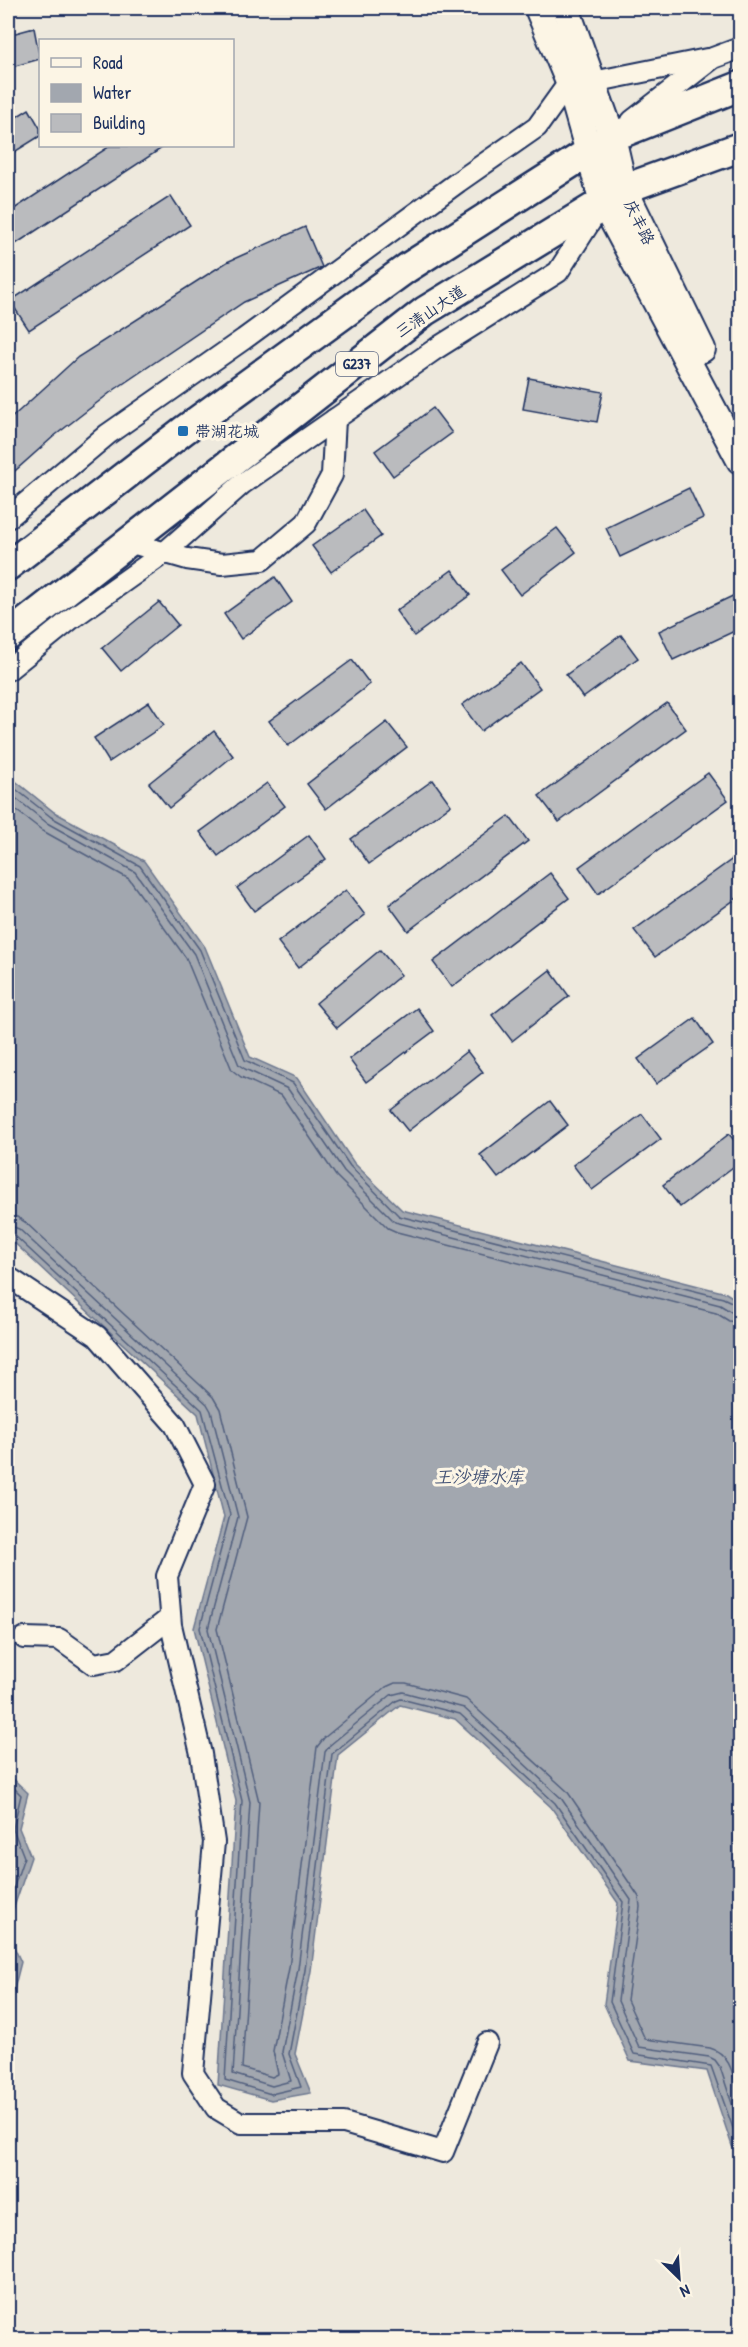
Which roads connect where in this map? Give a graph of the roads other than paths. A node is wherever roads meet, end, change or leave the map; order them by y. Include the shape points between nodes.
1 (538, 8) edge
2 (566, 8) edge
3 (741, 48) edge
4 (713, 58) junction
5 (582, 75) junction
6 (741, 86) edge
7 (600, 145) junction
8 (741, 147) edge
9 (614, 195) junction
10 (335, 419) junction
11 (741, 426) edge
12 (741, 460) edge
13 (8, 518) edge
14 (128, 542) junction
15 (164, 553) junction
16 (8, 566) edge
17 (8, 636) edge
18 (8, 670) edge
19 (8, 1277) edge
20 (170, 1618) junction
21 (24, 1638) dead end
22 (487, 2043) dead end

1 - 5 main road
2 - 5 main road
3 - 4 street
4 - 5 street
4 - 7 street
5 - 7 main road
5 - 13 street via 537,127 108,434
6 - 7 highway
7 - 9 main road
7 - 16 highway via 407,268 183,431
8 - 9 highway, 三清山大道 / G237
9 - 10 street via 558,272 437,348
9 - 11 main road, 庆丰路
9 - 12 main road
9 - 14 highway, 三清山大道 / G237 via 425,311
10 - 15 street via 242,484
10 - 15 street via 332,475 306,523 262,560 222,564
14 - 15 street
14 - 17 highway, 三清山大道 / G237
15 - 18 street
19 - 20 street via 97,1336 175,1425 205,1484 167,1576
20 - 21 street via 116,1660 94,1664 59,1639
20 - 22 street via 201,1754 214,1842 193,2073 216,2108 241,2123 344,2123 443,2152

